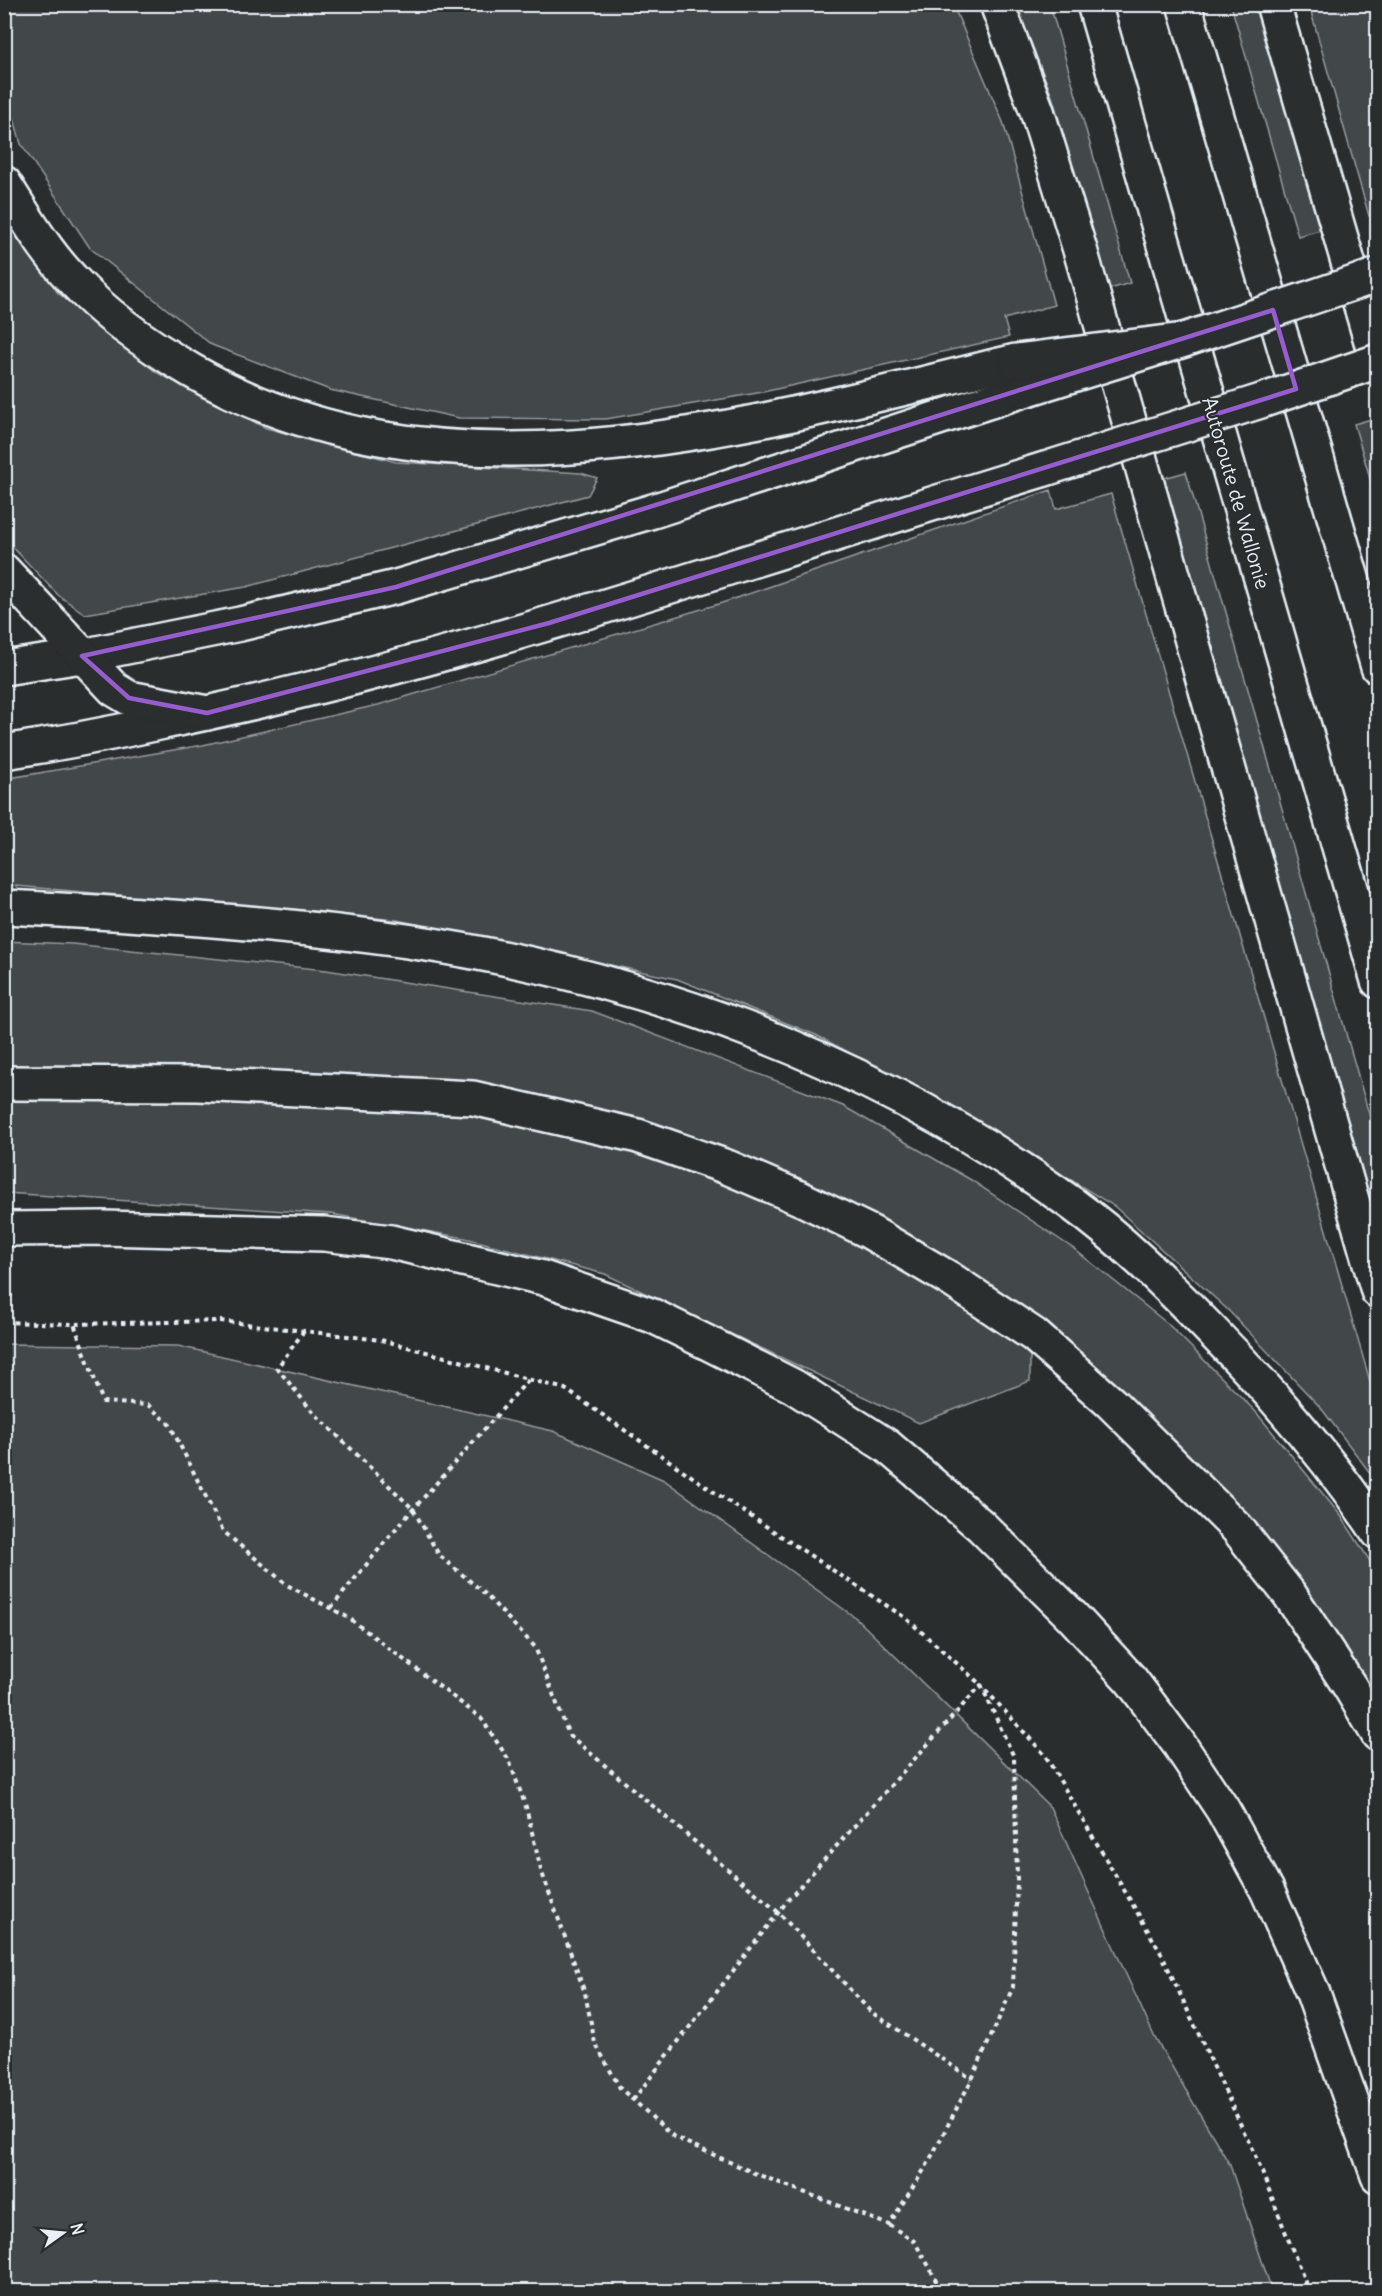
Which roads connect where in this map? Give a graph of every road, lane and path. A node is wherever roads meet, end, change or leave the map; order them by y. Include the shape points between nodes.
1 (997, 4) edge
2 (1094, 4) edge
3 (1184, 4) edge
4 (1273, 4) edge
5 (4, 183) edge
6 (1377, 275) edge
7 (1377, 363) edge
8 (1020, 375) junction
9 (4, 571) edge
10 (82, 656) junction
11 (1377, 667) edge
12 (4, 668) edge
13 (207, 713) junction
14 (4, 752) edge
15 (4, 907) edge
16 (1377, 981) edge
17 (4, 1083) edge
18 (4, 1229) edge
19 (1377, 1291) edge
20 (4, 1322) edge
21 (74, 1324) junction
22 (304, 1331) junction
23 (529, 1379) junction
24 (413, 1509) junction
25 (1377, 1532) edge
26 (331, 1608) junction
27 (981, 1685) junction
28 (1377, 1734) edge
29 (778, 1912) junction
30 (972, 2079) junction
31 (633, 2100) junction
32 (1377, 2176) edge
33 (889, 2225) junction
34 (941, 2292) edge
35 (1309, 2292) edge

1 - 19 main road via 1037,111 1081,253
2 - 16 main road, Autoroute de Wallonie
3 - 11 main road
4 - 7 main road
5 - 8 main road via 72,279 116,319 165,355 214,384 266,407 366,435 442,447 587,447 659,439
6 - 8 main road, bridge via 1184,340
7 - 13 main road, bridge via 538,626 327,685
8 - 10 main road via 653,511 396,587
9 - 10 main road
10 - 12 main road
10 - 13 main road via 114,689 129,698
13 - 14 main road
15 - 25 main road via 160,916 411,942 606,983 699,1011 826,1060 956,1127 1016,1164 1075,1205 1130,1251 1290,1415
17 - 28 main road via 198,1084 473,1098 638,1136 802,1199 870,1232 950,1279 1034,1335 1111,1403 1243,1536 1290,1594
18 - 32 main road via 324,1234 391,1242 532,1275 662,1320 793,1386 887,1446 981,1526 1072,1616 1131,1680 1179,1744 1223,1810 1267,1890 1313,1993
20 - 21 path
21 - 22 path via 221,1321
21 - 26 path via 103,1402 148,1405 170,1425 223,1531 287,1585
22 - 23 path via 381,1340
22 - 24 path via 277,1368 312,1411
23 - 24 path
23 - 27 path via 565,1389 907,1619
24 - 26 path
24 - 29 path via 439,1555 483,1592 535,1647 569,1735
26 - 31 path via 349,1617 481,1718 509,1760 526,1807 541,1870 585,1993 595,2043 620,2088
27 - 29 path
27 - 30 path via 1014,1757 1017,1879 1013,1988
27 - 35 path via 1045,1755 1161,1953 1258,2162
29 - 30 path via 871,2012
29 - 31 path
30 - 33 path via 927,2165
31 - 33 path via 674,2137
33 - 34 path via 914,2241

